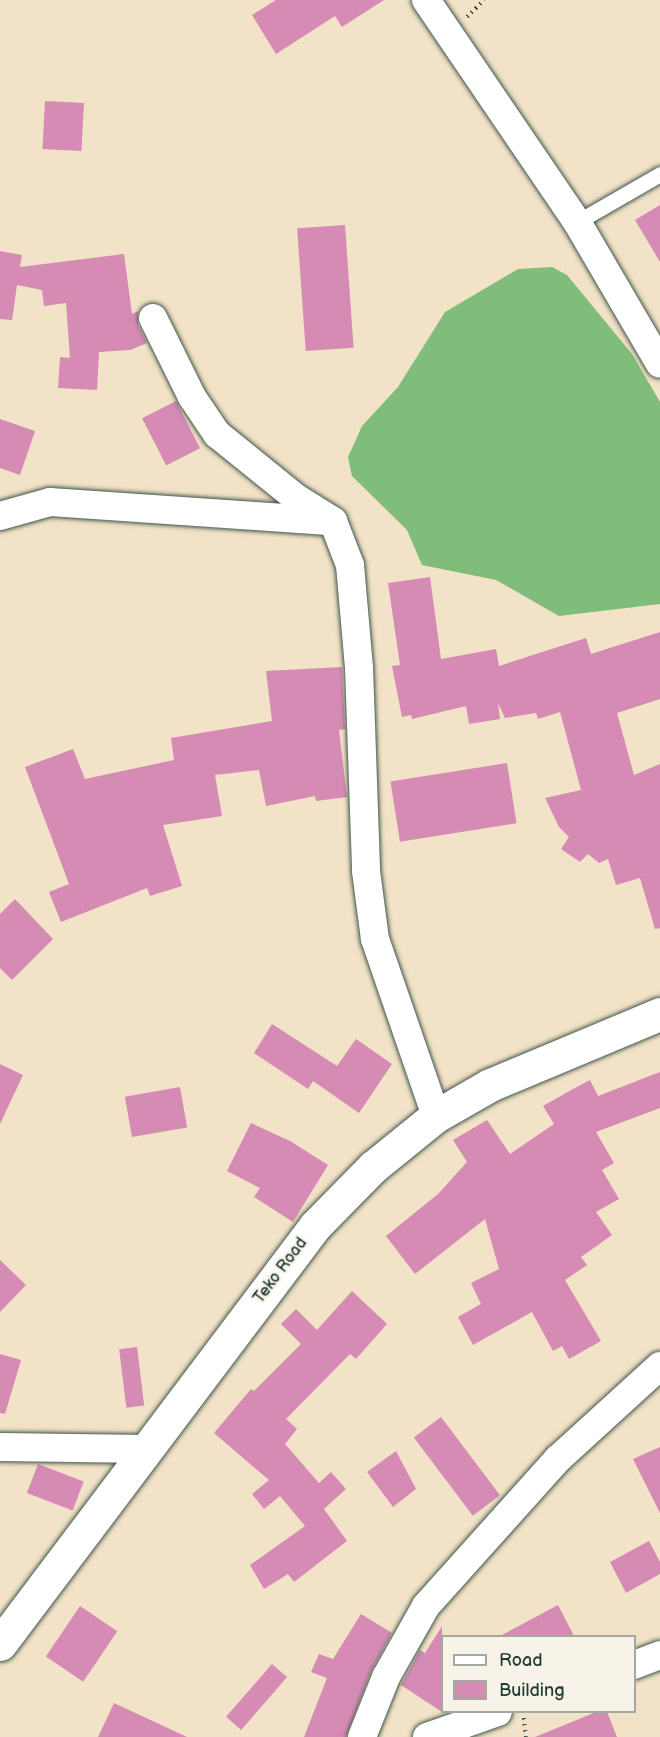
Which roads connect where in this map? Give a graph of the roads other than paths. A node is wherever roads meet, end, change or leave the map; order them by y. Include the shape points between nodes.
1 (426, 0) edge
2 (660, 174) edge
3 (577, 222) junction
4 (153, 318) dead end
5 (660, 364) edge
6 (0, 516) edge
7 (333, 521) junction
8 (660, 1014) edge
9 (436, 1116) junction
10 (660, 1366) edge
11 (0, 1447) edge
12 (147, 1449) junction
13 (0, 1644) edge
14 (660, 1654) edge
15 (636, 1664) edge
16 (495, 1713) edge
17 (362, 1737) edge
18 (427, 1737) edge

1 - 3 street
2 - 3 lane
3 - 5 street
4 - 7 street via 192,397 217,434 278,484
6 - 7 street via 50,502
7 - 9 street via 350,565 356,609 362,803 375,939
8 - 9 street, Teko Road via 490,1085
9 - 12 street, Teko Road via 373,1167 315,1226
10 - 17 street via 558,1459 426,1606 386,1677
11 - 12 street
12 - 13 street, Teko Road
14 - 15 street
16 - 18 street

